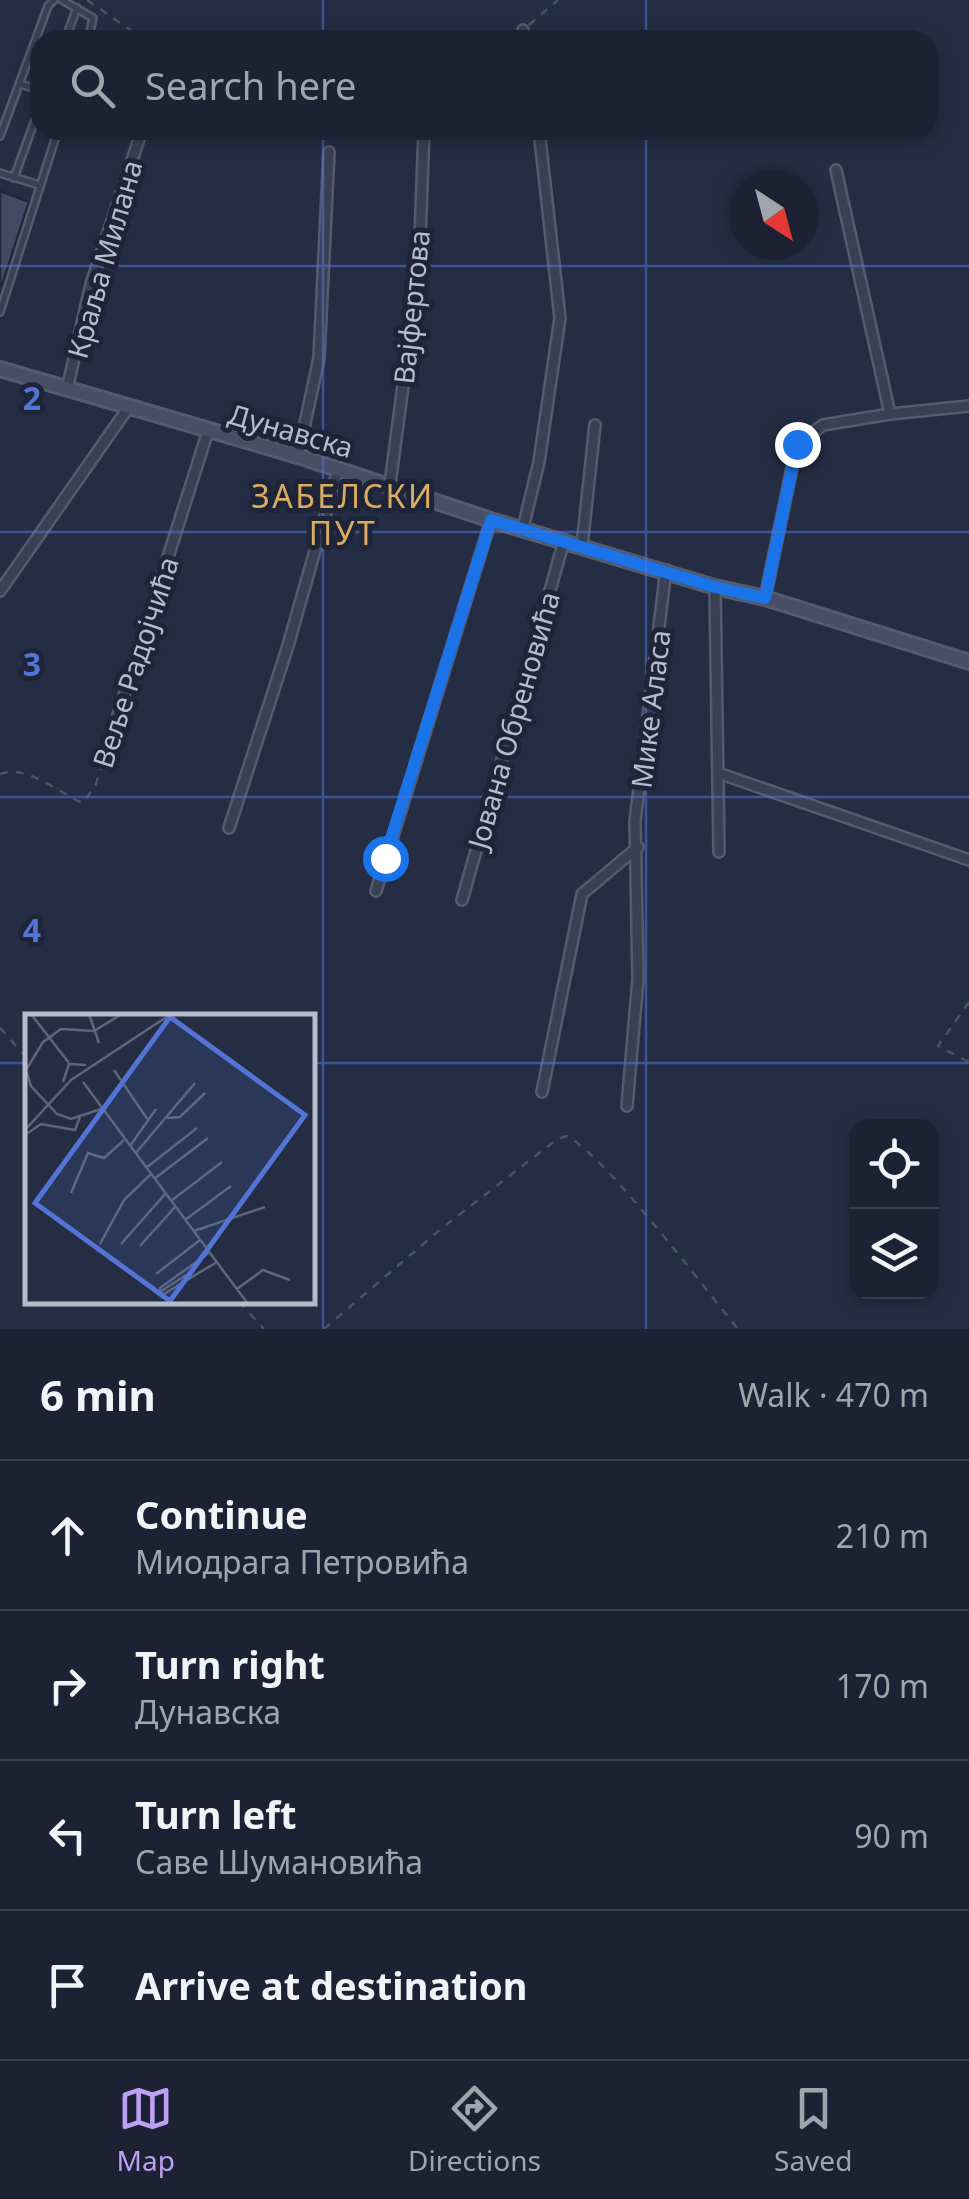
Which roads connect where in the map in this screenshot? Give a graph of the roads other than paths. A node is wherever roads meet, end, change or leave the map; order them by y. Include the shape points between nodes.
1 (54, 0) edge
2 (62, 0) edge
3 (78, 8) junction
4 (39, 30) edge
5 (69, 30) edge
6 (90, 30) edge
7 (30, 56) edge
8 (20, 84) junction
9 (30, 87) edge
10 (30, 134) edge
11 (0, 136) edge
12 (55, 140) edge
13 (139, 140) edge
14 (424, 140) edge
15 (540, 140) edge
16 (329, 152) dead end
17 (836, 170) dead end
18 (0, 173) edge
19 (14, 178) junction
20 (39, 186) junction
21 (0, 312) edge
22 (0, 369) edge
23 (67, 389) junction
24 (969, 406) edge
25 (128, 408) junction
26 (890, 414) junction
27 (595, 425) dead end
28 (208, 431) junction
29 (298, 456) junction
30 (338, 470) junction
31 (390, 484) junction
32 (491, 520) junction
33 (523, 528) junction
34 (564, 541) junction
35 (582, 546) junction
36 (666, 570) junction
37 (715, 587) junction
38 (0, 591) edge
39 (765, 598) junction
40 (969, 662) edge
41 (109, 744) road end
42 (718, 773) junction
43 (228, 828) dead end
44 (638, 847) junction
45 (720, 852) dead end
46 (969, 860) edge
47 (376, 891) dead end
48 (462, 900) dead end
49 (542, 1092) dead end
50 (627, 1106) dead end

1 - 4 lane
2 - 3 lane
3 - 5 lane
3 - 6 lane via 93,18
7 - 8 lane
8 - 9 lane
8 - 11 lane
10 - 19 lane
12 - 20 lane
13 - 23 street, Краља Милана via 91,284
14 - 31 street, Вајфертова via 418,265
15 - 33 street via 560,318
16 - 29 street via 319,358
17 - 26 street
18 - 19 lane
19 - 20 lane
20 - 21 lane
22 - 23 street, Дунавска
23 - 25 street, Дунавска
24 - 26 street
25 - 28 street, Дунавска
25 - 38 street
26 - 39 street via 823,425 797,444
27 - 35 street
28 - 29 street, Дунавска
28 - 41 street, Веље Радојчића
29 - 30 street, Дунавска
30 - 31 street, Дунавска
30 - 43 street
31 - 32 street, Дунавска
32 - 33 street, Дунавска
32 - 47 street
33 - 34 street, Дунавска
34 - 35 street, Дунавска
34 - 48 street, Јована Обреновића
35 - 36 street, Дунавска
36 - 37 street, Дунавска
36 - 44 street, Мике Аласа via 635,820
37 - 39 street, Дунавска
37 - 42 street
39 - 40 street, Дунавска
42 - 45 street
42 - 46 street
44 - 49 street via 582,894
44 - 50 street, Мике Аласа via 638,979

